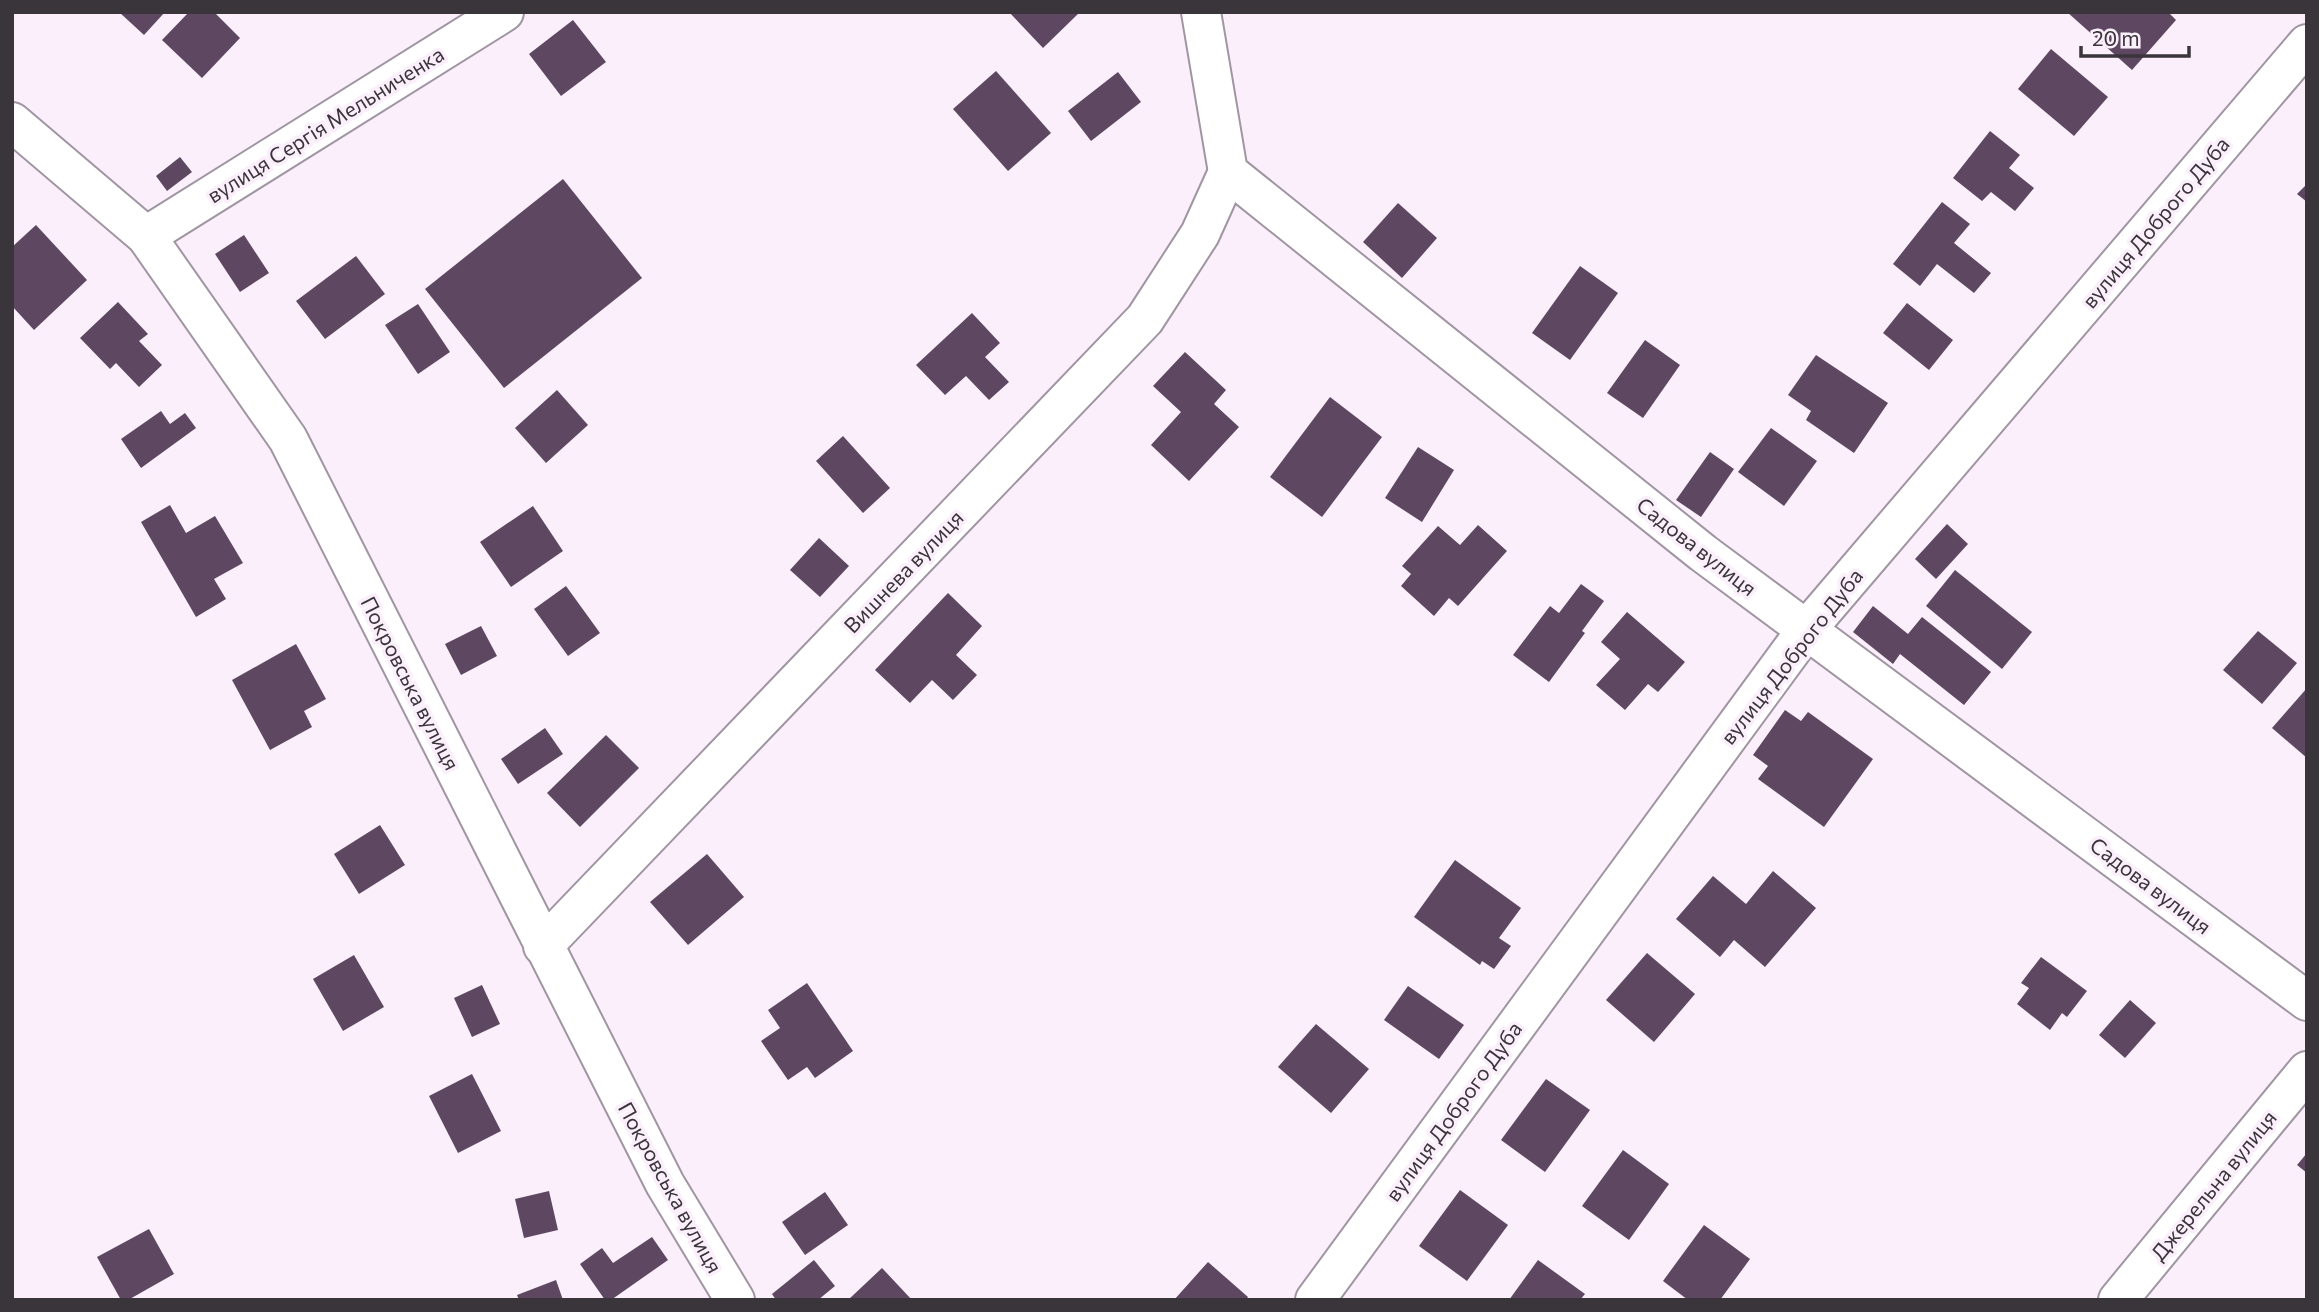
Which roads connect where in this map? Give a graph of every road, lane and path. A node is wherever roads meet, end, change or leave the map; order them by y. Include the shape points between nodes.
1 (505, 12) edge
2 (1202, 12) edge
3 (2307, 44) edge
4 (12, 122) edge
5 (1228, 172) junction
6 (146, 236) junction
7 (1807, 629) junction
8 (543, 946) junction
9 (2307, 1001) edge
10 (2307, 1071) edge
11 (735, 1300) edge
12 (1315, 1300) edge
13 (2118, 1300) edge

1 - 6 street, вулиця Сергія Мельниченка
2 - 5 street
3 - 7 street, вулиця Доброго Дуба
4 - 6 street, Покровська вулиця
5 - 7 street, Садова вулиця via 1703,553
5 - 8 street, Вишнева вулиця via 1200,234 1145,319
6 - 8 street, Покровська вулиця via 288,439
7 - 9 street, Садова вулиця
7 - 12 street, вулиця Доброго Дуба
8 - 11 street, Покровська вулиця via 665,1184
10 - 13 street, Джерельна вулиця

